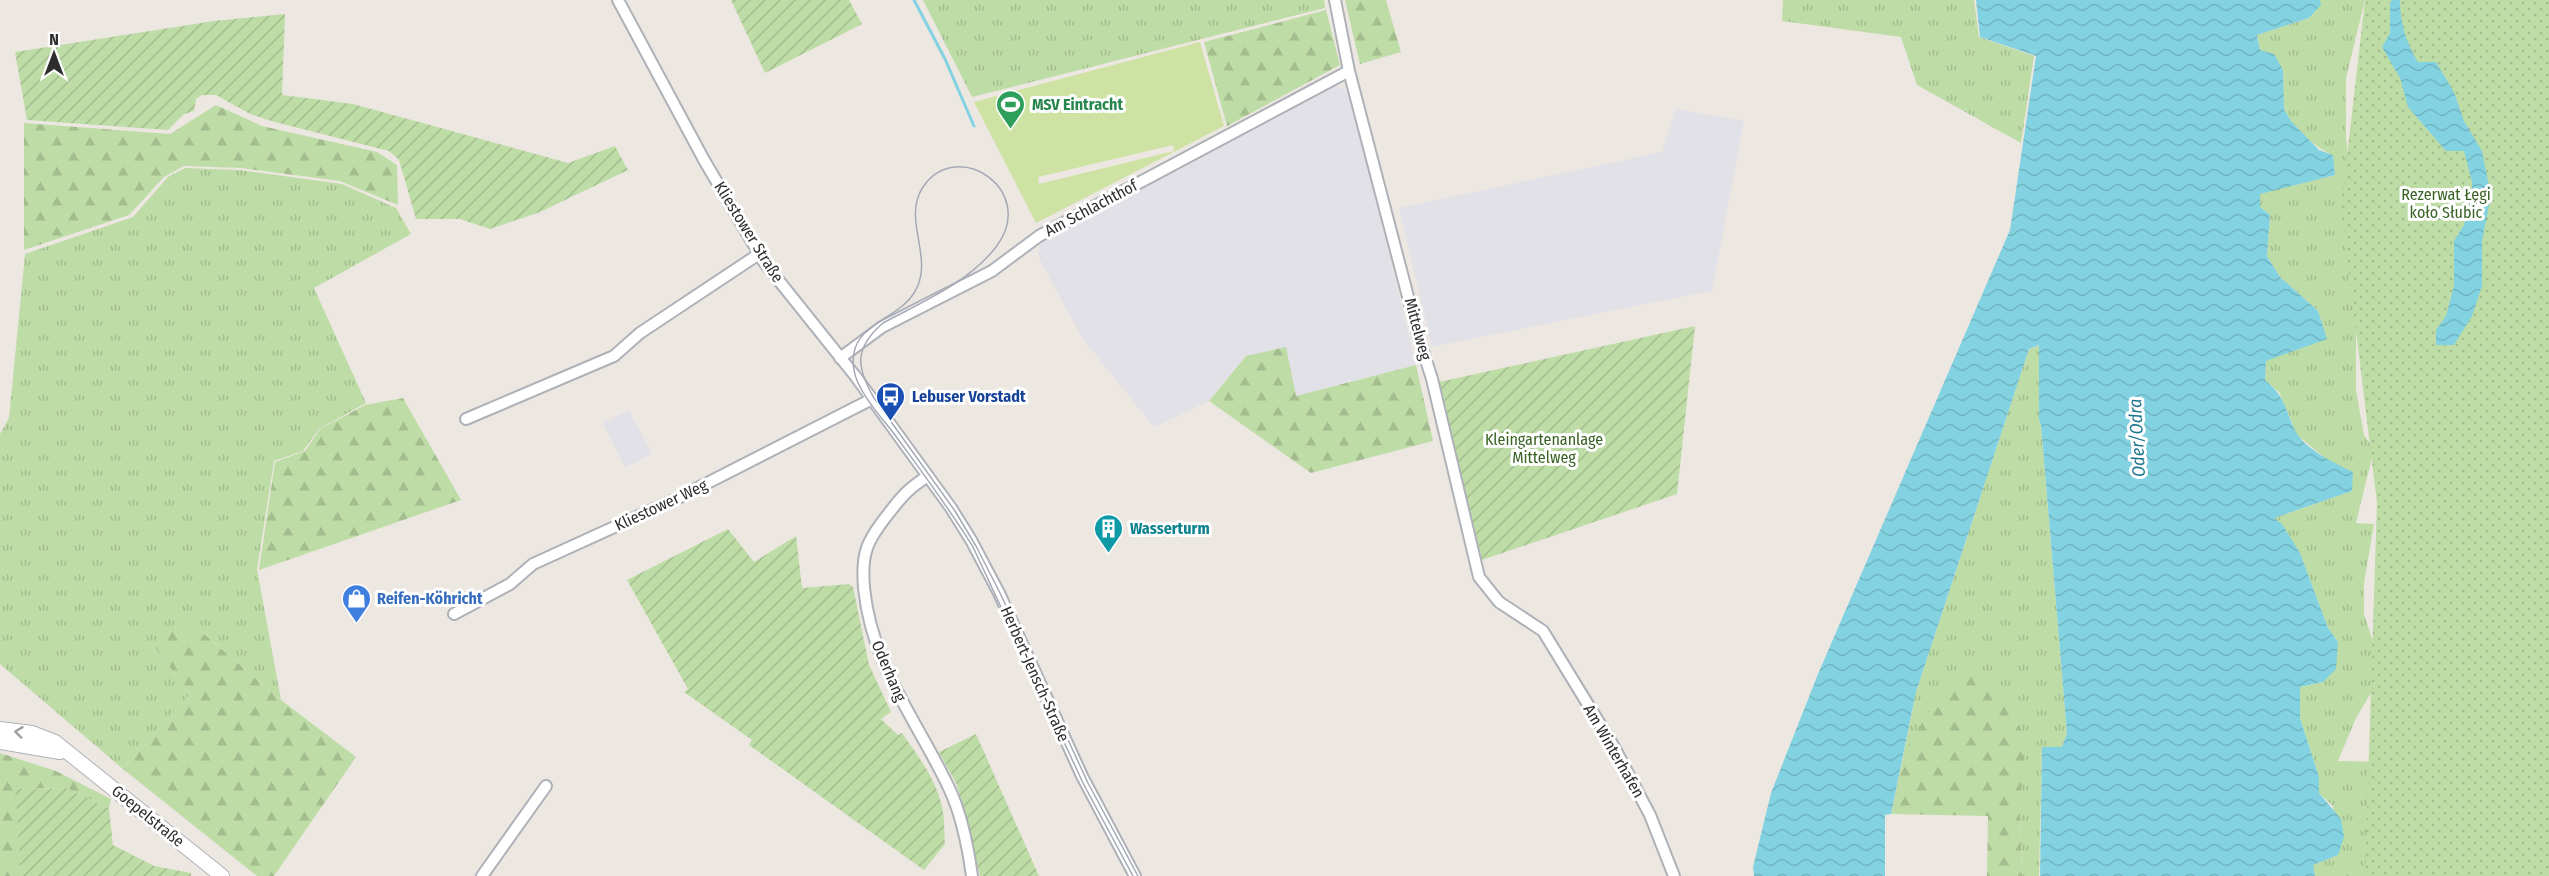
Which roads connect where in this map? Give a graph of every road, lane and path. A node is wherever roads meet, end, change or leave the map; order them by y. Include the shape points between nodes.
1 (618, 0) edge
2 (1335, 0) edge
3 (1349, 70) junction
4 (759, 254) junction
5 (840, 358) junction
6 (872, 399) junction
7 (466, 419) dead end
8 (928, 476) junction
9 (454, 614) dead end
10 (1543, 632) joint
11 (0, 729) edge
12 (0, 742) edge
13 (73, 756) junction
14 (546, 786) dead end
15 (222, 876) edge
16 (482, 876) edge
17 (972, 876) edge
18 (1135, 876) edge
19 (1674, 876) edge

1 - 4 street, Kliestower Straße
2 - 3 street, Mittelweg
3 - 5 street, Am Schlachthof via 1039,236 992,271 882,327
3 - 10 street, Mittelweg via 1432,379 1479,577 1499,602
4 - 5 street, Kliestower Straße
4 - 7 street via 640,333 614,356
5 - 6 street, Kliestower Straße
6 - 8 street, Kliestower Straße
6 - 9 street, Kliestower Weg via 678,498 532,564 510,584
8 - 17 street, Oderhang via 909,488 882,522 867,548 863,576 874,637 890,682 950,789 962,824
8 - 18 street, Herbert-Jensch-Straße via 961,524 994,585 1078,767
10 - 19 street, Am Winterhafen via 1650,814
13 -> 11 street, Goepelstraße via 47,739
12 - 13 street, Goepelstraße
13 - 15 street, Goepelstraße
14 - 16 street

